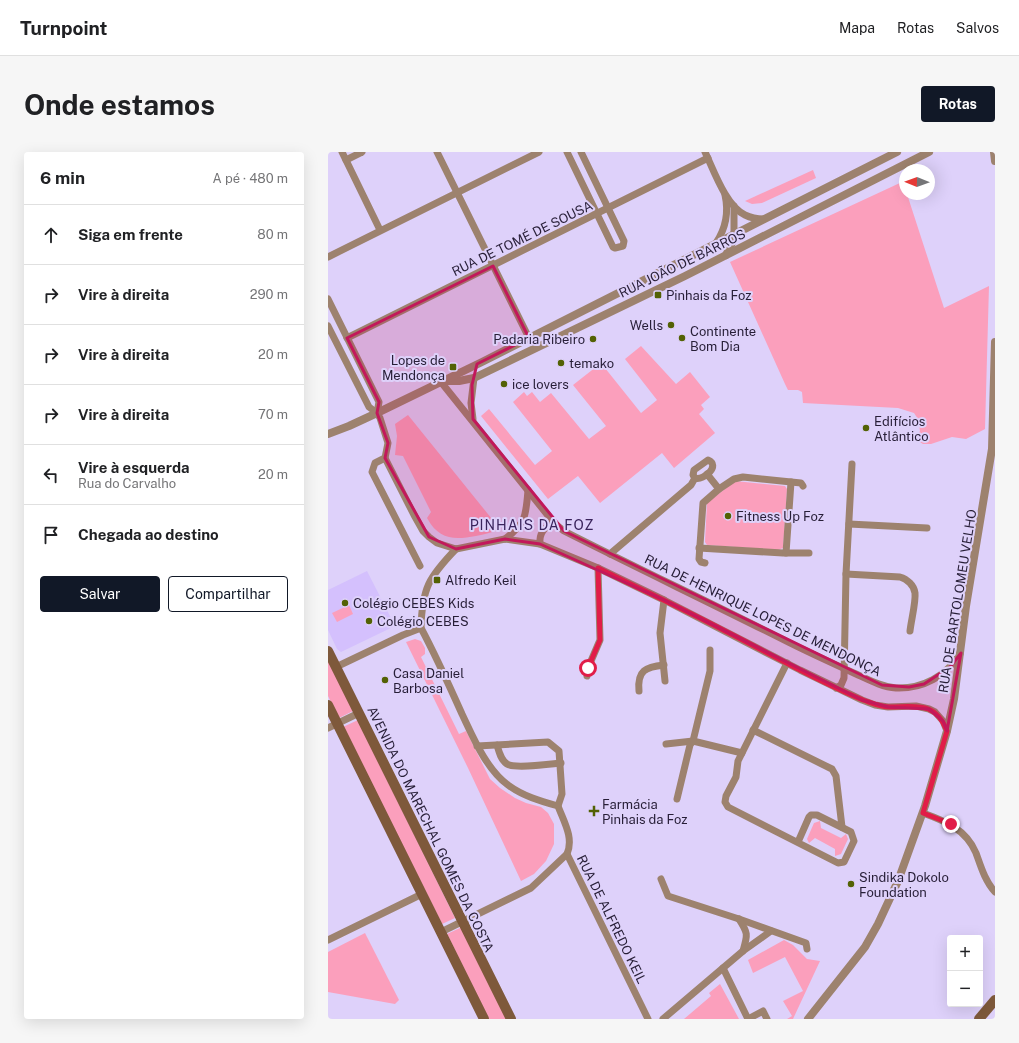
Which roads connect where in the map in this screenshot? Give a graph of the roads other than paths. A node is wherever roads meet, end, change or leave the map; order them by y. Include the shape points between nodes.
1 (342, 152) edge
2 (362, 152) edge
3 (437, 152) edge
4 (539, 152) edge
5 (567, 152) edge
6 (581, 152) edge
7 (897, 152) edge
8 (929, 152) edge
9 (994, 152) edge
10 (706, 155) edge
11 (346, 160) junction
12 (995, 161) edge
13 (724, 191) junction
14 (456, 193) junction
15 (734, 206) junction
16 (608, 208) junction
17 (597, 214) junction
18 (764, 219) junction
19 (380, 230) junction
20 (734, 234) junction
21 (716, 244) junction
22 (725, 256) junction
23 (328, 257) edge
24 (493, 266) junction
25 (328, 299) edge
26 (328, 326) edge
27 (348, 338) junction
28 (529, 338) junction
29 (995, 342) edge
30 (474, 378) junction
31 (441, 382) junction
32 (378, 413) junction
33 (472, 419) junction
34 (994, 426) edge
35 (328, 434) edge
36 (993, 451) edge
37 (385, 458) junction
38 (852, 464) dead end
39 (707, 474) junction
40 (695, 478) junction
41 (791, 482) junction
42 (803, 486) dead end
43 (719, 489) junction
44 (528, 490) junction
45 (554, 522) junction
46 (849, 524) junction
47 (927, 528) dead end
48 (505, 539) junction
49 (540, 544) junction
50 (700, 548) junction
51 (456, 549) junction
52 (786, 553) junction
53 (809, 553) dead end
54 (610, 554) junction
55 (705, 563) dead end
56 (420, 566) dead end
57 (598, 568) junction
58 (846, 574) junction
59 (664, 600) junction
60 (421, 628) junction
61 (910, 631) dead end
62 (710, 650) dead end
63 (328, 651) edge
64 (961, 653) junction
65 (787, 663) junction
66 (664, 665) junction
67 (336, 667) junction
68 (844, 669) junction
69 (587, 676) dead end
70 (665, 681) dead end
71 (836, 688) junction
72 (639, 691) dead end
73 (328, 705) edge
74 (359, 713) junction
75 (333, 726) edge
76 (753, 730) junction
77 (947, 731) junction
78 (693, 741) junction
79 (666, 744) dead end
80 (497, 745) junction
81 (477, 746) junction
82 (742, 753) junction
83 (561, 763) junction
84 (677, 799) dead end
85 (558, 806) junction
86 (923, 813) junction
87 (842, 827) junction
88 (798, 842) junction
89 (567, 854) junction
90 (661, 880) dead end
91 (995, 892) edge
92 (422, 894) junction
93 (739, 919) junction
94 (462, 921) junction
95 (771, 931) junction
96 (441, 932) junction
97 (328, 940) edge
98 (808, 950) dead end
99 (743, 951) junction
100 (723, 968) junction
101 (995, 1000) edge
102 (484, 1019) edge
103 (511, 1019) edge
104 (648, 1019) edge
105 (663, 1019) edge
106 (748, 1019) edge
107 (767, 1019) edge
108 (808, 1019) edge
109 (979, 1019) edge

1 - 11 street
2 - 11 street
3 - 14 street
4 - 14 street
5 - 17 street
6 - 16 street
7 - 18 street, RUA JOÃO DE BARROS
8 - 22 street, RUA JOÃO DE BARROS
9 - 12 street
10 - 13 street
10 - 16 street, RUA DE TOMÉ DE SOUSA
11 - 19 street
13 - 15 street
13 - 21 street via 727,205 726,221
14 - 19 street
14 - 24 street
15 - 18 street via 745,215
15 - 20 street
16 - 17 street, RUA DE TOMÉ DE SOUSA
16 - 17 street via 624,240 623,246 613,247
17 - 24 street, RUA DE TOMÉ DE SOUSA
18 - 20 street, RUA JOÃO DE BARROS
19 - 23 street
20 - 21 street, RUA JOÃO DE BARROS
20 - 22 street
21 - 28 street, RUA JOÃO DE BARROS
22 - 30 street, RUA JOÃO DE BARROS
24 - 27 street, RUA DE TOMÉ DE SOUSA
24 - 28 street
25 - 27 street
26 - 32 street via 369,407
27 - 32 street via 379,402
28 - 31 street, RUA JOÃO DE BARROS
29 - 34 street, RUA DE BARTOLOMEU VELHO
30 - 31 street, RUA JOÃO DE BARROS
30 - 33 street
31 - 32 street, RUA JOÃO DE BARROS
31 - 33 street, RUA DE HENRIQUE LOPES DE MENDONÇA
32 - 35 street, RUA JOÃO DE BARROS
32 - 37 street via 388,443
33 - 44 street, RUA DE HENRIQUE LOPES DE MENDONÇA
34 - 36 street, RUA DE BARTOLOMEU VELHO
36 - 64 street, RUA DE BARTOLOMEU VELHO via 966,606
37 - 51 street via 423,531 436,543
37 - 56 street via 375,463 372,472
38 - 46 street
39 - 40 street via 702,478
39 - 40 street via 713,468 713,464 708,460 694,470
39 - 43 street
40 - 54 street via 691,485
41 - 42 street via 801,483
41 - 43 street via 743,477 734,479
41 - 52 street
43 - 50 street via 703,503
44 - 45 street, RUA DE HENRIQUE LOPES DE MENDONÇA
44 - 48 street via 523,522
45 - 49 street via 541,532
45 - 54 street, RUA DE HENRIQUE LOPES DE MENDONÇA via 564,532
46 - 47 street
46 - 58 street
48 - 49 street
48 - 51 street
49 - 57 street
50 - 52 street
50 - 55 street via 699,559
51 - 60 street via 433,575 426,589
52 - 53 street
54 - 68 street, RUA DE HENRIQUE LOPES DE MENDONÇA
57 - 59 street
57 - 69 street via 600,640
58 - 61 street via 900,577 912,585 915,592
58 - 68 street
59 - 65 street
59 - 66 street via 660,633
60 - 67 street
60 - 81 street
62 - 78 street via 710,671
63 - 67 main road, AVENIDA DO MARECHAL GOMES DA COSTA
64 - 68 street, RUA DE HENRIQUE LOPES DE MENDONÇA via 937,678 910,687 895,688 882,685
64 - 77 street, RUA DE BARTOLOMEU VELHO
65 - 71 street
65 - 76 street
66 - 70 street
66 - 72 street via 649,666 645,670 639,680
67 - 74 main road, AVENIDA DO MARECHAL GOMES DA COSTA
68 - 71 street via 844,678 841,685
71 - 77 street via 875,705 916,706 929,709 943,721
73 - 75 main road
74 - 75 street
74 - 94 main road, AVENIDA DO MARECHAL GOMES DA COSTA
75 - 92 main road
76 - 82 street
76 - 87 street via 832,769 836,776
77 - 86 street, RUA DE BARTOLOMEU VELHO
78 - 79 street
78 - 82 street
78 - 84 street
80 - 81 street
80 - 83 street via 500,756 508,764 517,766
80 - 83 street via 548,742 559,751
81 - 85 street via 495,773 506,784 534,799
82 - 88 street via 736,777 726,796 726,805
83 - 85 street via 562,794
85 - 89 street, RUA DE ALFREDO KEIL via 570,838
86 - 91 street via 951,824 966,836 973,846 986,879
86 - 108 street, RUA DE BARTOLOMEU VELHO via 898,881 872,935
87 - 88 street via 817,815 811,815
87 - 88 street via 851,832 854,841 841,864
89 - 94 street via 531,888
89 - 104 street, RUA DE ALFREDO KEIL
90 - 93 street via 668,896
92 - 96 main road
92 - 97 street
93 - 95 street
93 - 99 street via 746,930 747,938
94 - 96 street
94 - 103 main road, AVENIDA DO MARECHAL GOMES DA COSTA
95 - 98 street via 806,943
95 - 99 street
96 - 102 main road
99 - 100 street
100 - 105 street
100 - 106 street
101 - 109 main road
106 - 107 street via 764,1011

